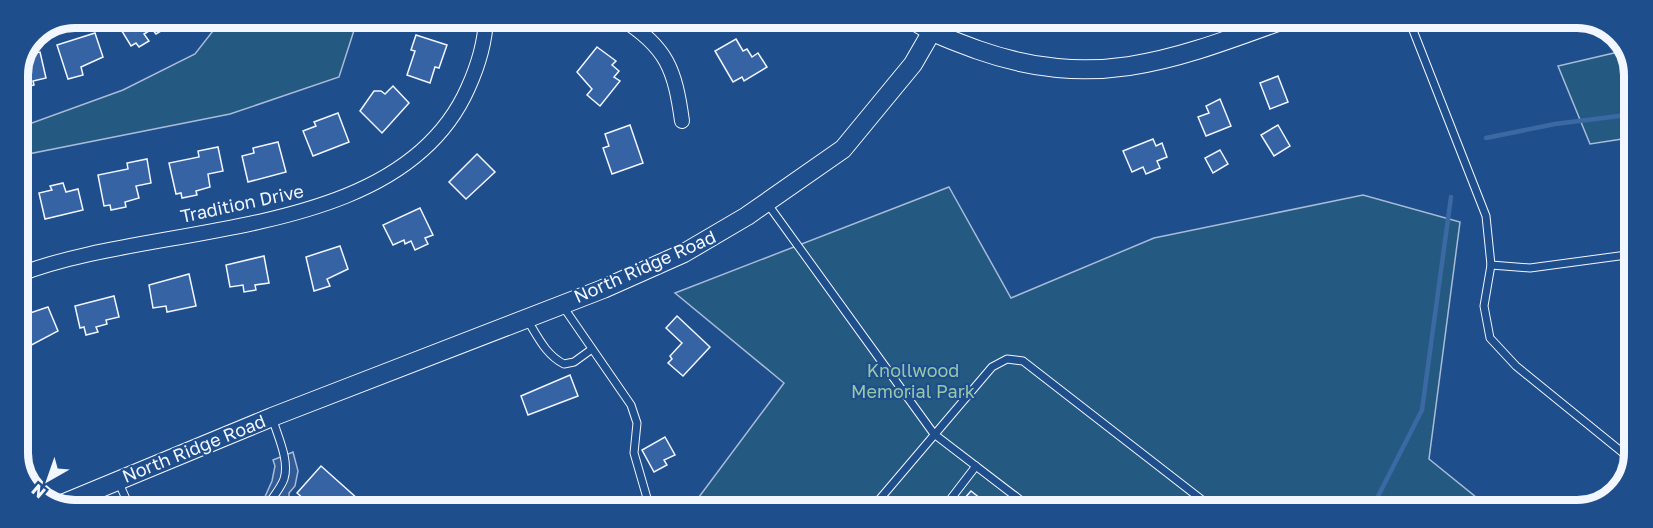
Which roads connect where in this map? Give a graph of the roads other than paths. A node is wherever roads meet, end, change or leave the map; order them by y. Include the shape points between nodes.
1 (484, 29) edge
2 (634, 29) edge
3 (933, 29) edge
4 (942, 29) edge
5 (1257, 29) edge
6 (1413, 29) edge
7 (682, 121) dead end
8 (767, 202) junction
9 (1624, 255) edge
10 (1491, 265) junction
11 (29, 271) edge
12 (562, 304) junction
13 (526, 318) junction
14 (592, 349) junction
15 (272, 417) junction
16 (934, 434) junction
17 (1624, 454) edge
18 (976, 466) junction
19 (118, 480) junction
20 (1014, 496) junction
21 (647, 498) dead end
22 (72, 499) edge
23 (127, 500) edge
24 (270, 500) edge
25 (880, 500) edge
26 (950, 500) edge
27 (1011, 500) edge
28 (1020, 500) edge
29 (1200, 500) edge

1 - 11 street, Tradition Drive via 478,64 454,113 423,149 387,176 309,209 271,220 94,252
2 - 7 street via 663,53 677,88
3 - 8 street, North Ridge Road via 890,95 843,149
4 - 5 street via 1021,62 1086,70 1175,58
6 - 10 lane via 1479,192 1486,216
8 - 12 street, North Ridge Road via 684,253
8 - 16 lane
9 - 10 lane via 1530,268
10 - 17 lane via 1484,306 1490,338 1516,366
12 - 13 street, North Ridge Road
12 - 14 lane
13 - 14 lane via 545,349 564,364
13 - 15 street, North Ridge Road
14 - 21 lane via 631,405 637,423 634,453
15 - 19 street, North Ridge Road
15 - 24 lane via 286,472
16 - 18 lane
16 - 25 lane
16 - 29 lane via 992,367 1007,359 1023,361
18 - 20 lane
18 - 26 lane
19 - 22 street, North Ridge Road
19 - 23 lane
20 - 27 lane
20 - 28 lane

